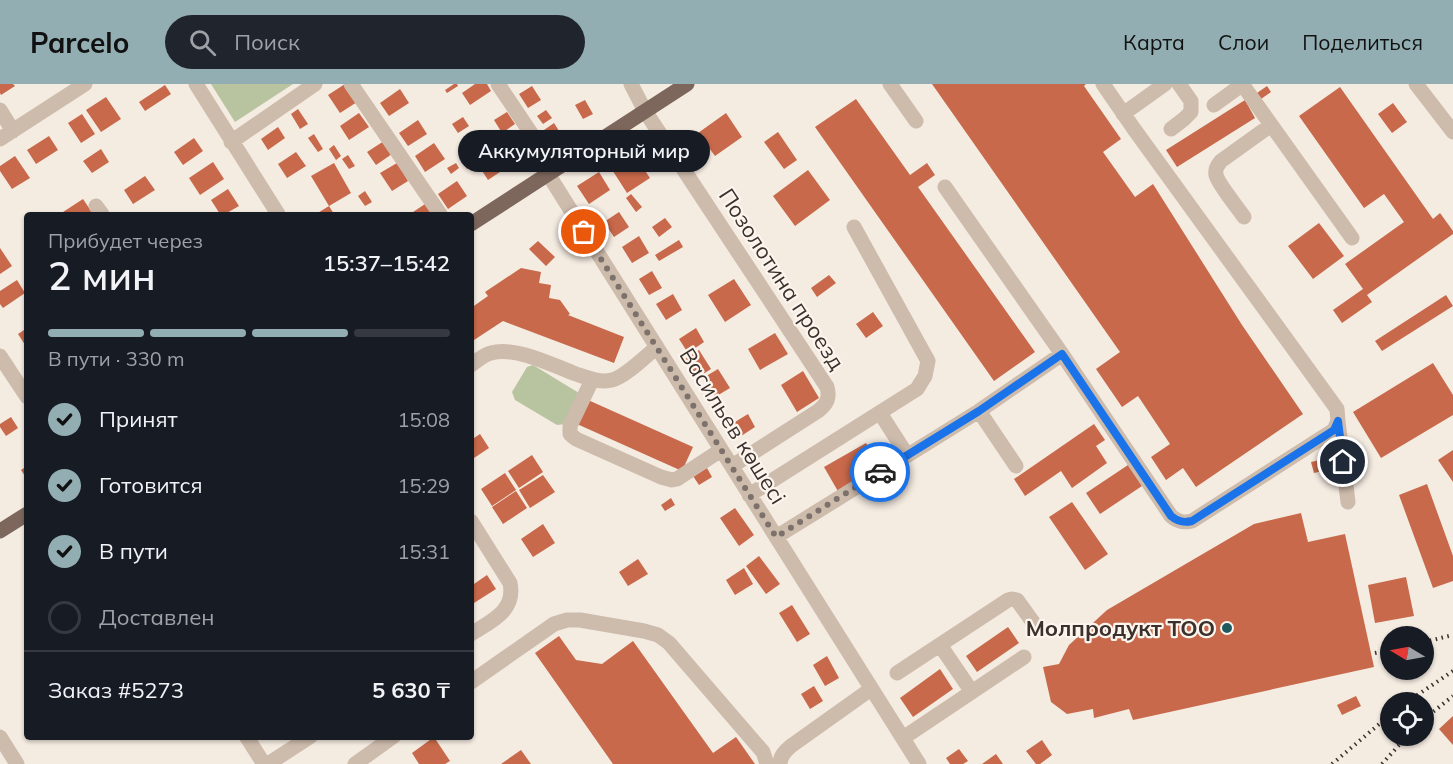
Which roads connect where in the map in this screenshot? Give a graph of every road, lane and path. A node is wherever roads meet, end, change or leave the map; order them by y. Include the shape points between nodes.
1 (85, 84) edge
2 (196, 84) edge
3 (315, 84) edge
4 (351, 84) edge
5 (498, 84) edge
6 (631, 84) edge
7 (687, 84) edge
8 (890, 84) edge
9 (1103, 84) edge
10 (1165, 84) edge
11 (1179, 84) edge
12 (1242, 84) edge
13 (1416, 84) edge
14 (1214, 105) dead end
15 (0, 110) edge
16 (645, 111) junction
17 (1124, 114) junction
18 (916, 121) dead end
19 (1271, 125) junction
20 (1171, 129) dead end
21 (1453, 132) edge
22 (7, 135) edge
23 (231, 142) junction
24 (551, 172) junction
25 (945, 187) dead end
26 (277, 212) edge
27 (439, 212) edge
28 (1244, 217) dead end
29 (474, 222) edge
30 (854, 227) dead end
31 (1352, 238) dead end
32 (657, 347) junction
33 (1062, 354) junction
34 (0, 356) edge
35 (474, 363) edge
36 (592, 380) junction
37 (24, 392) edge
38 (979, 411) junction
39 (880, 413) junction
40 (1338, 421) junction
41 (721, 450) junction
42 (907, 455) junction
43 (732, 466) junction
44 (1016, 466) dead end
45 (749, 495) junction
46 (1348, 502) dead end
47 (24, 516) edge
48 (474, 526) edge
49 (0, 531) edge
50 (776, 537) junction
51 (1035, 626) dead end
52 (474, 632) edge
53 (940, 645) junction
54 (1024, 657) dead end
55 (897, 673) dead end
56 (474, 680) edge
57 (872, 689) junction
58 (972, 692) junction
59 (0, 737) edge
60 (903, 738) junction
61 (249, 740) edge
62 (305, 740) edge
63 (388, 740) edge
64 (17, 764) edge
65 (266, 764) edge
66 (355, 764) edge
67 (767, 764) edge
68 (780, 764) edge
69 (919, 764) edge

1 - 22 street
2 - 23 street
3 - 23 street
4 - 27 street
5 - 24 street, Васильев көшесі
6 - 16 street, Позолотина проезд
7 - 16 main road
8 - 18 street
9 - 17 street
10 - 17 street
11 - 20 street via 1192,106 1188,116
12 - 14 street
12 - 19 street
13 - 21 street
15 - 22 street
16 - 24 main road
16 - 43 street, Позолотина проезд via 829,393 819,411
17 - 40 street via 1337,409
19 - 28 street via 1217,166 1218,180
19 - 31 street
23 - 26 street
24 - 29 main road
24 - 32 street, Васильев көшесі
25 - 33 street
30 - 39 street via 928,361 917,389
32 - 36 street via 620,377
32 - 41 street, Васильев көшесі
33 - 38 street
33 - 40 street via 1171,516 1180,522 1202,515 1334,430
34 - 37 street
35 - 36 street via 493,352 509,352
36 - 41 street via 570,426 570,434 576,439 672,480
38 - 42 street
38 - 44 street
39 - 42 street
39 - 45 street
40 - 46 street
41 - 43 street, Васильев көшесі
42 - 50 street
43 - 45 street, Васильев көшесі
45 - 50 street, Васильев көшесі
47 - 49 main road
48 - 52 street via 512,591 501,615
50 - 57 street, Васильев көшесі
51 - 53 street via 1021,604 1012,599
53 - 55 street
53 - 58 street
54 - 58 street
56 - 67 street via 554,624 567,620 658,635 763,752
57 - 60 street, Васильев көшесі
57 - 68 street via 791,746
58 - 60 street
59 - 64 street
60 - 69 street, Васильев көшесі
61 - 65 street
62 - 65 street
63 - 66 street

